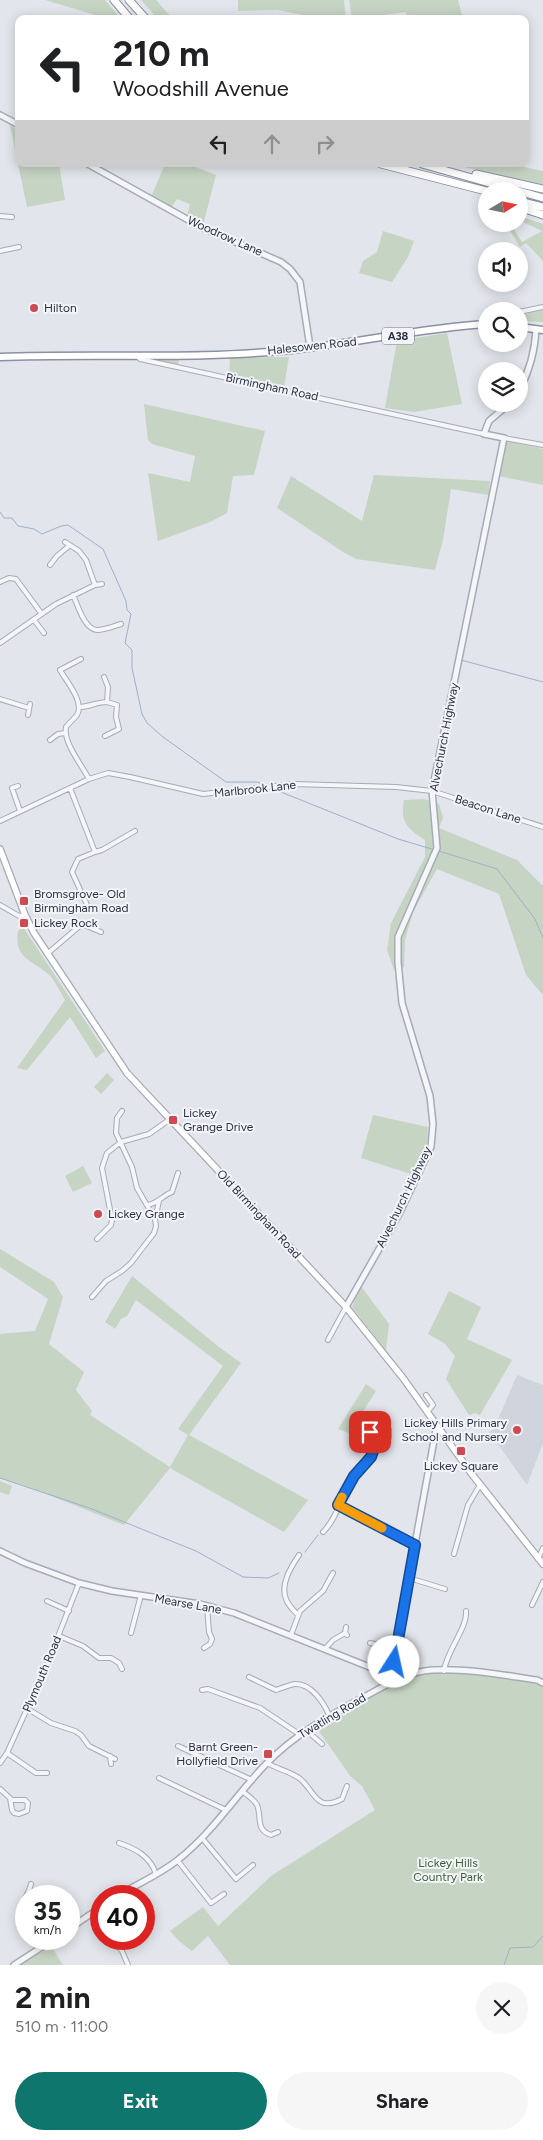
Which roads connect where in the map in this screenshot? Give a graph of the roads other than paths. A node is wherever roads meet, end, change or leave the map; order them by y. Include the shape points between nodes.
1 (114, 0) edge
2 (129, 0) edge
3 (127, 15) edge
4 (142, 15) edge
5 (0, 116) edge
6 (15, 123) edge
7 (93, 167) edge
8 (394, 167) edge
9 (433, 167) edge
10 (444, 167) edge
11 (411, 171) junction
12 (478, 189) edge
13 (543, 189) edge
14 (478, 193) edge
15 (543, 198) edge
16 (528, 203) edge
17 (543, 207) edge
18 (528, 210) edge
19 (543, 216) edge
20 (12, 217) dead end
21 (3, 218) edge
22 (10, 242) dead end
23 (18, 247) dead end
24 (12, 249) junction
25 (0, 251) edge
26 (543, 306) edge
27 (528, 310) edge
28 (478, 324) edge
29 (540, 329) edge
30 (310, 347) junction
31 (137, 356) junction
32 (0, 357) edge
33 (528, 370) edge
34 (500, 412) edge
35 (484, 434) junction
36 (504, 438) junction
37 (543, 445) edge
38 (65, 542) dead end
39 (69, 546) junction
40 (50, 565) dead end
41 (0, 582) edge
42 (102, 584) dead end
43 (96, 585) junction
44 (73, 595) junction
45 (42, 613) junction
46 (34, 620) junction
47 (121, 624) dead end
48 (44, 633) dead end
49 (0, 643) edge
50 (77, 660) dead end
51 (60, 670) junction
52 (55, 672) dead end
53 (104, 677) dead end
54 (0, 699) edge
55 (107, 702) junction
56 (117, 705) junction
57 (124, 706) dead end
58 (79, 707) junction
59 (28, 715) dead end
60 (65, 732) junction
61 (105, 736) dead end
62 (50, 740) dead end
63 (89, 779) junction
64 (18, 786) dead end
65 (70, 788) junction
66 (432, 791) junction
67 (20, 812) junction
68 (0, 821) edge
69 (543, 827) edge
70 (135, 831) dead end
71 (0, 849) edge
72 (95, 852) junction
73 (0, 905) edge
74 (88, 907) dead end
75 (25, 915) junction
76 (101, 932) dead end
77 (48, 954) junction
78 (122, 1111) dead end
79 (169, 1120) junction
80 (121, 1142) junction
81 (178, 1173) dead end
82 (175, 1180) junction
83 (181, 1183) dead end
84 (159, 1201) junction
85 (148, 1205) junction
86 (156, 1219) junction
87 (97, 1239) dead end
88 (92, 1297) dead end
89 (346, 1307) junction
90 (328, 1340) dead end
91 (426, 1395) dead end
92 (428, 1411) junction
93 (437, 1424) junction
94 (375, 1445) junction
95 (480, 1485) junction
96 (338, 1505) junction
97 (323, 1532) dead end
98 (415, 1545) junction
99 (543, 1548) edge
100 (0, 1551) edge
101 (454, 1554) dead end
102 (299, 1555) dead end
103 (541, 1561) edge
104 (333, 1573) dead end
105 (409, 1578) junction
106 (543, 1582) edge
107 (79, 1583) junction
108 (445, 1589) dead end
109 (141, 1595) junction
110 (47, 1601) dead end
111 (532, 1605) dead end
112 (207, 1606) junction
113 (69, 1611) junction
114 (466, 1611) dead end
115 (298, 1615) junction
116 (346, 1627) dead end
117 (131, 1633) dead end
118 (291, 1635) junction
119 (59, 1636) junction
120 (370, 1644) dead end
121 (204, 1648) dead end
122 (396, 1648) junction
123 (325, 1649) junction
124 (122, 1669) dead end
125 (444, 1671) junction
126 (392, 1675) junction
127 (250, 1677) dead end
128 (401, 1677) junction
129 (543, 1683) edge
130 (384, 1686) junction
131 (202, 1690) dead end
132 (28, 1709) junction
133 (329, 1715) junction
134 (306, 1730) junction
135 (299, 1734) junction
136 (322, 1744) dead end
137 (178, 1746) dead end
138 (7, 1753) junction
139 (110, 1756) junction
140 (115, 1759) dead end
141 (267, 1763) junction
142 (0, 1764) edge
143 (111, 1764) dead end
144 (47, 1773) dead end
145 (158, 1778) dead end
146 (252, 1780) junction
147 (347, 1786) dead end
148 (0, 1789) edge
149 (242, 1791) junction
150 (12, 1800) junction
151 (226, 1810) junction
152 (278, 1832) dead end
153 (202, 1838) junction
154 (119, 1843) dead end
155 (178, 1860) junction
156 (253, 1865) dead end
157 (156, 1874) junction
158 (137, 1885) edge
159 (224, 1894) dead end
160 (35, 1950) edge
161 (121, 1950) edge
162 (14, 1965) edge
163 (128, 1965) edge

1 - 3 highway
2 - 4 highway
5 - 6 street
7 - 30 street, Woodrow Lane via 201,227 290,268 303,293
8 - 11 highway
9 - 15 highway
10 - 13 highway
11 - 12 highway
11 - 14 highway
16 - 17 highway
18 - 19 highway
20 - 21 street
22 - 24 street
23 - 24 street
24 - 25 street
26 - 27 street
28 - 30 highway, Halesowen Road / A38
29 - 33 street
30 - 31 highway, Halesowen Road / A38
31 - 32 highway, Birmingham Road / A38
31 - 35 street, Birmingham Road
34 - 35 street via 489,421
35 - 36 street, Birmingham Road
36 - 37 street, Birmingham Road
36 - 66 street, Alvechurch Highway
38 - 39 street
39 - 40 street
39 - 43 street via 86,560
41 - 45 street via 16,579
42 - 43 street
43 - 44 street
44 - 45 street
44 - 47 street via 92,629
45 - 46 street
46 - 48 street
46 - 49 street
50 - 51 street
51 - 52 street
51 - 58 street
53 - 55 street via 108,687
54 - 59 street via 30,706
55 - 56 street
55 - 58 street
56 - 57 street
56 - 61 street via 116,717 121,729
58 - 60 street
60 - 62 street
60 - 63 street via 66,742
63 - 65 street, Marlbrook Lane
63 - 66 street, Marlbrook Lane via 108,774 130,776 203,794 294,784
64 - 67 street via 12,788
65 - 67 street, Marlbrook Lane
65 - 72 street
66 - 69 street, Beacon Lane
66 - 89 street, Alvechurch Highway via 436,848 398,937 402,1003 430,1096 431,1147 399,1214
67 - 68 street, Marlbrook Lane
70 - 72 street
71 - 75 main road, Old Birmingham Road
72 - 74 street via 78,859 72,872
73 - 75 street via 18,916
75 - 77 main road, Old Birmingham Road
76 - 77 street via 82,924
77 - 79 main road, Old Birmingham Road via 115,1057
78 - 80 street via 115,1126
79 - 80 street via 149,1134
79 - 89 main road, Old Birmingham Road
80 - 85 street via 137,1188
80 - 87 street via 103,1161 112,1220
81 - 82 street
82 - 83 street
82 - 84 street via 172,1192
84 - 85 street
84 - 86 street
85 - 86 street
86 - 88 street via 154,1233 131,1263 106,1281
89 - 90 street
89 - 92 main road, Old Birmingham Road
91 - 92 street via 433,1405
92 - 93 main road, Old Birmingham Road
93 - 95 main road, Old Birmingham Road
93 - 98 street
94 - 94 street via 370,1432 374,1427 385,1426 389,1438
94 - 96 street via 371,1457 354,1476
95 - 101 street via 468,1505
95 - 103 main road, Old Birmingham Road
96 - 97 street
96 - 98 street
98 - 105 street
99 - 103 street
100 - 107 street, Mearse Lane
102 - 115 street via 288,1570 285,1589 285,1599
104 - 115 street via 323,1591
105 - 108 street
105 - 122 street
106 - 111 street
107 - 109 street, Mearse Lane
107 - 113 street, Plymouth Road
109 - 112 street, Mearse Lane
109 - 117 street
110 - 113 street
112 - 118 street, Mearse Lane
112 - 121 street via 212,1639
113 - 119 street, Plymouth Road
114 - 125 street
115 - 118 street
116 - 123 street via 346,1634 333,1640
118 - 123 street, Mearse Lane
119 - 124 street via 83,1646 99,1658 111,1658
119 - 132 street, Plymouth Road
120 - 122 street
122 - 126 street
123 - 126 street, Mearse Lane
125 - 128 street, Twatling Road via 432,1670
125 - 129 street, Twatling Road
126 - 128 street, Mearse Lane
126 - 130 street
127 - 133 street via 276,1690 296,1684 306,1687 324,1703
128 - 130 street, Twatling Road
130 - 133 street, Twatling Road
131 - 135 street via 208,1689 260,1708
132 - 138 street, Plymouth Road
132 - 139 street via 51,1723 75,1731 89,1746
133 - 134 street, Twatling Road
134 - 135 street, Twatling Road
134 - 136 street
135 - 141 street, Twatling Road
137 - 146 street
138 - 142 street, Plymouth Road
138 - 144 street via 36,1773
139 - 140 street
139 - 143 street
141 - 146 street, Twatling Road
141 - 147 street via 296,1776 322,1802 336,1802 342,1798
145 - 151 street
146 - 149 street, Twatling Road
148 - 150 street
149 - 151 street, Twatling Road
149 - 152 street via 257,1805 260,1826 266,1834
150 - 150 street via 25,1800 27,1811 14,1813
151 - 153 street, Twatling Road
153 - 155 street, Twatling Road
153 - 156 street via 236,1878
154 - 157 street via 140,1852
155 - 157 street, Twatling Road
155 - 159 street via 211,1903
157 - 158 street, Twatling Road
160 - 162 street
161 - 163 street

